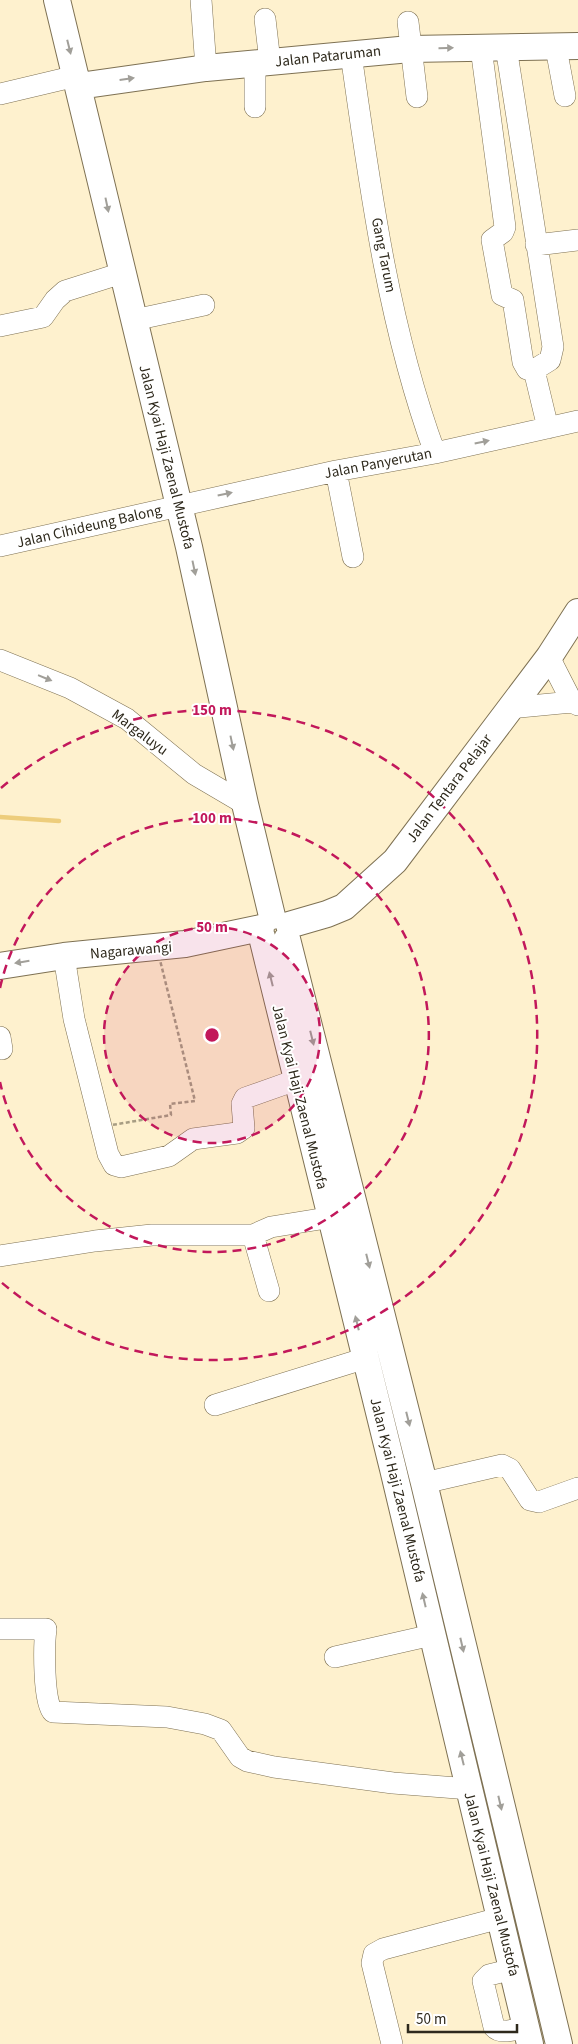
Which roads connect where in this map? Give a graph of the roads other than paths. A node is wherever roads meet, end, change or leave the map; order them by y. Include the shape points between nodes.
1 (57, 0) edge
2 (201, 0) edge
3 (265, 19) dead end
4 (408, 22) dead end
5 (493, 47) junction
6 (567, 47) edge
7 (410, 49) junction
8 (351, 54) junction
9 (262, 63) junction
10 (206, 68) junction
11 (78, 81) junction
12 (0, 94) edge
13 (565, 96) dead end
14 (417, 97) dead end
15 (255, 107) dead end
16 (578, 240) edge
17 (536, 245) junction
18 (122, 273) junction
19 (204, 305) dead end
20 (134, 320) junction
21 (0, 326) edge
22 (534, 370) junction
23 (578, 421) edge
24 (548, 428) junction
25 (435, 453) junction
26 (336, 471) junction
27 (178, 505) junction
28 (0, 546) edge
29 (353, 557) dead end
30 (578, 612) edge
31 (549, 657) junction
32 (0, 660) edge
33 (575, 703) edge
34 (510, 708) junction
35 (245, 804) junction
36 (274, 929) junction
37 (64, 956) junction
38 (0, 966) edge
39 (296, 1080) junction
40 (356, 1214) junction
41 (330, 1217) junction
42 (253, 1235) junction
43 (0, 1256) edge
44 (268, 1291) dead end
45 (366, 1358) junction
46 (215, 1405) dead end
47 (393, 1470) junction
48 (422, 1473) junction
49 (578, 1488) edge
50 (0, 1629) edge
51 (432, 1635) junction
52 (335, 1657) dead end
53 (480, 1718) junction
54 (452, 1721) junction
55 (470, 1789) junction
56 (500, 1918) junction
57 (513, 1969) junction
58 (545, 1990) junction
59 (519, 1994) junction
60 (528, 2036) edge
61 (392, 2044) edge
62 (559, 2044) edge

1 -> 11 main road, Jalan Kyai Haji Zaenal Mustofa
2 - 10 street
3 - 9 street
4 - 7 street
5 - 6 main road, Jalan Pataruman
7 -> 5 main road, Jalan Pataruman
5 - 17 street
5 - 22 street via 505,228 492,240 502,295 513,300 523,362 527,369
6 - 13 street
7 - 8 main road, Jalan Pataruman
7 - 14 street
8 - 9 main road, Jalan Pataruman
8 - 25 street, Gang Tarum via 400,345
9 - 10 main road, Jalan Pataruman
9 - 15 street
11 -> 10 main road, Jalan Pataruman
11 - 12 street
11 -> 18 main road, Jalan Kyai Haji Zaenal Mustofa
16 - 17 street
17 - 22 street via 553,347 550,360
18 - 20 main road, Jalan Kyai Haji Zaenal Mustofa
18 - 21 street via 65,291 43,317
19 - 20 street
20 - 27 main road, Jalan Kyai Haji Zaenal Mustofa
22 - 24 street
23 - 24 street, Jalan Panyerutan
25 -> 24 street, Jalan Panyerutan
25 - 26 street, Jalan Panyerutan
27 -> 26 street, Jalan Panyerutan
26 - 29 street
27 - 28 street, Jalan Cihideung Balong
27 -> 35 main road, Jalan Kyai Haji Zaenal Mustofa
30 - 31 main road, Jalan Tentara Pelajar
31 - 33 street
31 - 34 main road, Jalan Tentara Pelajar
32 -> 35 street, Margaluyu via 70,688 127,719 194,774
33 - 34 street
34 - 36 main road, Jalan Tentara Pelajar via 395,861 344,907
35 - 36 main road, Jalan Kyai Haji Zaenal Mustofa
36 - 37 main road, Nagarawangi via 185,944
39 -> 36 main road, Jalan Kyai Haji Zaenal Mustofa
36 -> 40 main road, Jalan Kyai Haji Zaenal Mustofa
37 -> 38 main road, Nagarawangi
37 - 39 street via 79,1042 108,1154 114,1165 121,1167 169,1156 194,1139 237,1133 244,1128 242,1104 245,1098
39 - 41 main road, Jalan Kyai Haji Zaenal Mustofa
40 - 41 street
40 -> 48 main road, Jalan Kyai Haji Zaenal Mustofa
41 - 42 street via 271,1227
45 -> 41 main road, Jalan Kyai Haji Zaenal Mustofa
42 - 43 street via 152,1236
42 - 44 street
45 - 46 street
45 - 47 main road, Jalan Kyai Haji Zaenal Mustofa
47 - 48 main road
51 -> 47 main road, Jalan Kyai Haji Zaenal Mustofa
48 - 49 street via 502,1465 510,1469 530,1500 539,1502
48 -> 53 main road, Jalan Kyai Haji Zaenal Mustofa
50 - 55 street via 46,1629 44,1661 48,1704 52,1712 186,1720 221,1730 240,1757 247,1761 393,1783
51 - 52 street
51 - 54 main road, Jalan Kyai Haji Zaenal Mustofa
53 - 54 main road
53 -> 58 main road, Jalan Kyai Haji Zaenal Mustofa
55 -> 54 main road, Jalan Kyai Haji Zaenal Mustofa
55 - 56 main road, Jalan Kyai Haji Zaenal Mustofa
56 - 57 main road, Jalan Kyai Haji Zaenal Mustofa
56 - 61 street via 374,1954 372,1963
57 - 59 main road, Jalan Kyai Haji Zaenal Mustofa
57 - 60 street via 489,1975 483,1981 494,2027 502,2032
58 - 59 main road
58 - 62 main road, Jalan Kyai Haji Zaenal Mustofa
59 - 60 main road, Jalan Kyai Haji Zaenal Mustofa

